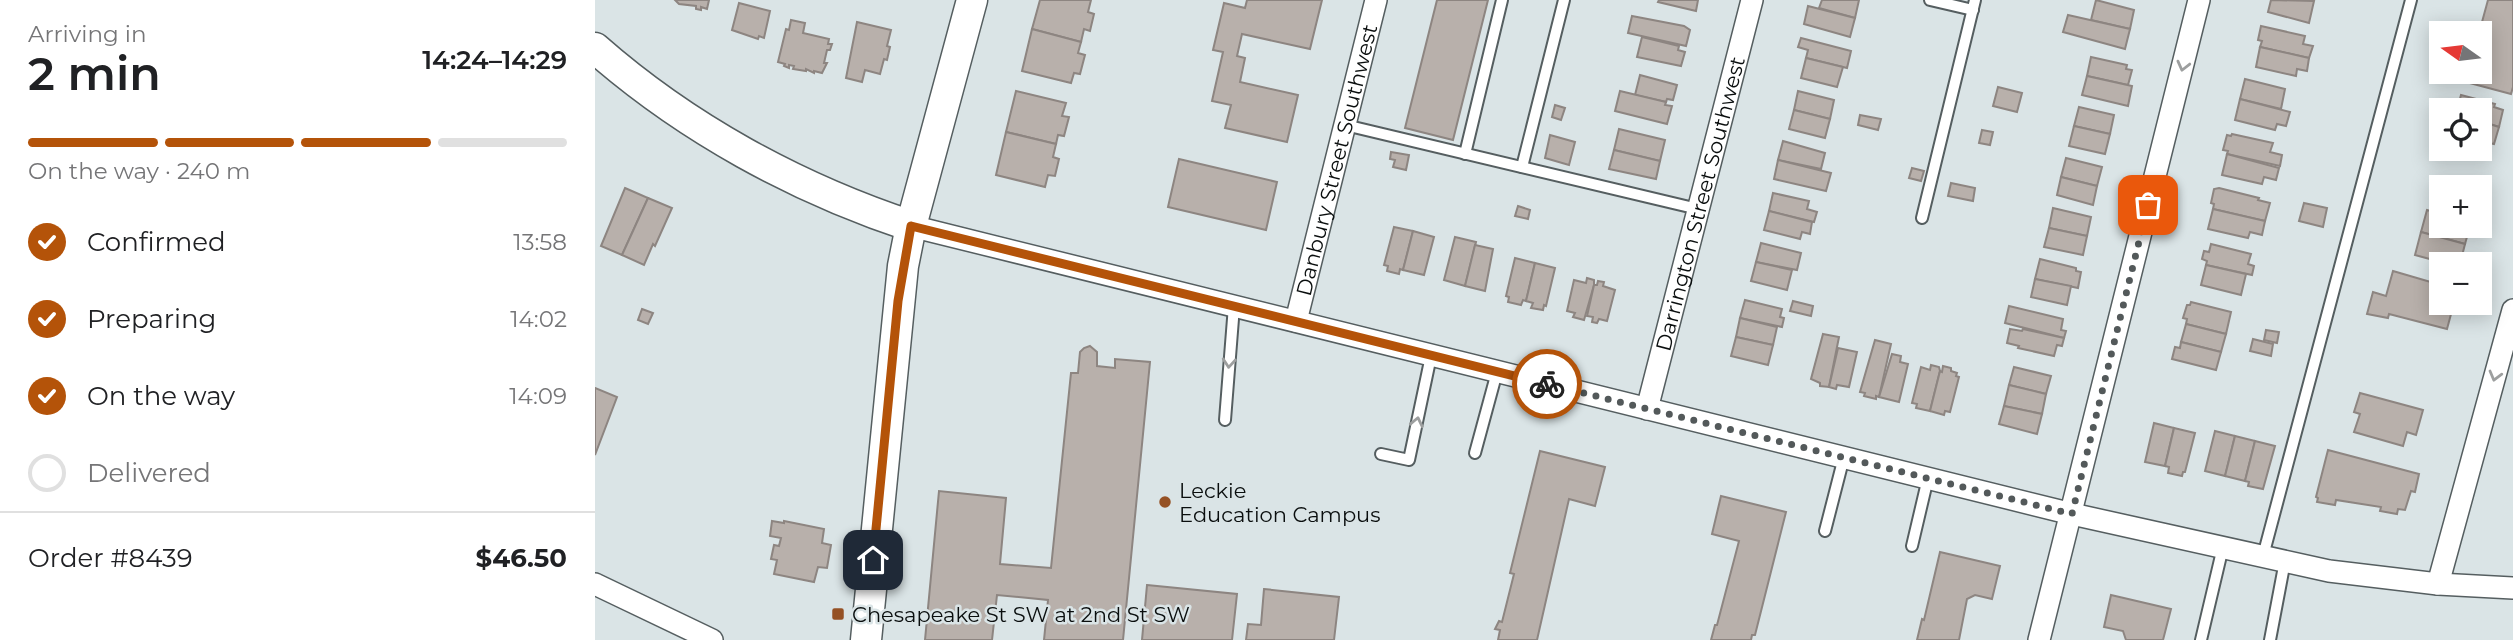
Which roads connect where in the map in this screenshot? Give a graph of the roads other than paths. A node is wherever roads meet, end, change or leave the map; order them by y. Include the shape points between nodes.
1 (972, 0) edge
2 (1376, 0) edge
3 (1502, 0) edge
4 (1564, 0) edge
5 (1752, 0) edge
6 (1930, 0) edge
7 (2199, 0) edge
8 (2411, 0) edge
9 (1974, 5) edge
10 (595, 48) edge
11 (1345, 125) junction
12 (1465, 154) junction
13 (1522, 167) junction
14 (1698, 209) junction
15 (1921, 218) dead end
16 (911, 226) junction
17 (1234, 306) junction
18 (2513, 310) edge
19 (1296, 321) junction
20 (1431, 356) junction
21 (1497, 372) junction
22 (1647, 409) junction
23 (1224, 420) dead end
24 (1475, 453) dead end
25 (1381, 454) dead end
26 (1844, 457) junction
27 (1928, 478) junction
28 (2072, 514) junction
29 (1825, 531) dead end
30 (1912, 546) dead end
31 (2223, 547) junction
32 (2263, 556) junction
33 (2285, 561) junction
34 (595, 584) edge
35 (2438, 584) junction
36 (2513, 589) edge
37 (712, 640) edge
38 (866, 640) edge
39 (2039, 640) edge
40 (2201, 640) edge
41 (2270, 640) edge

1 - 16 street
2 - 11 street, Danbury Street Southwest
3 - 12 lane
4 - 13 lane
5 - 14 street, Darrington Street Southwest
6 - 9 lane
7 -> 28 street
8 - 32 lane
9 - 15 lane
10 - 16 street via 645,90 706,131 788,176
11 - 12 lane
11 - 19 street, Danbury Street Southwest
12 - 13 lane
13 - 14 lane
14 - 22 street, Darrington Street Southwest
16 - 17 street
16 - 38 street via 898,301
17 - 19 street
17 -> 23 lane
18 -> 35 street
19 - 20 street
20 - 21 street
25 -> 20 lane via 1409,460
21 - 22 street
21 - 24 lane
22 - 26 street
26 - 27 street
26 - 29 lane
27 - 28 street
27 - 30 lane
28 - 31 street
28 - 39 street
31 - 32 street
31 - 40 lane
32 - 33 street
33 - 35 street
33 - 41 lane
34 - 37 street
35 - 36 street

